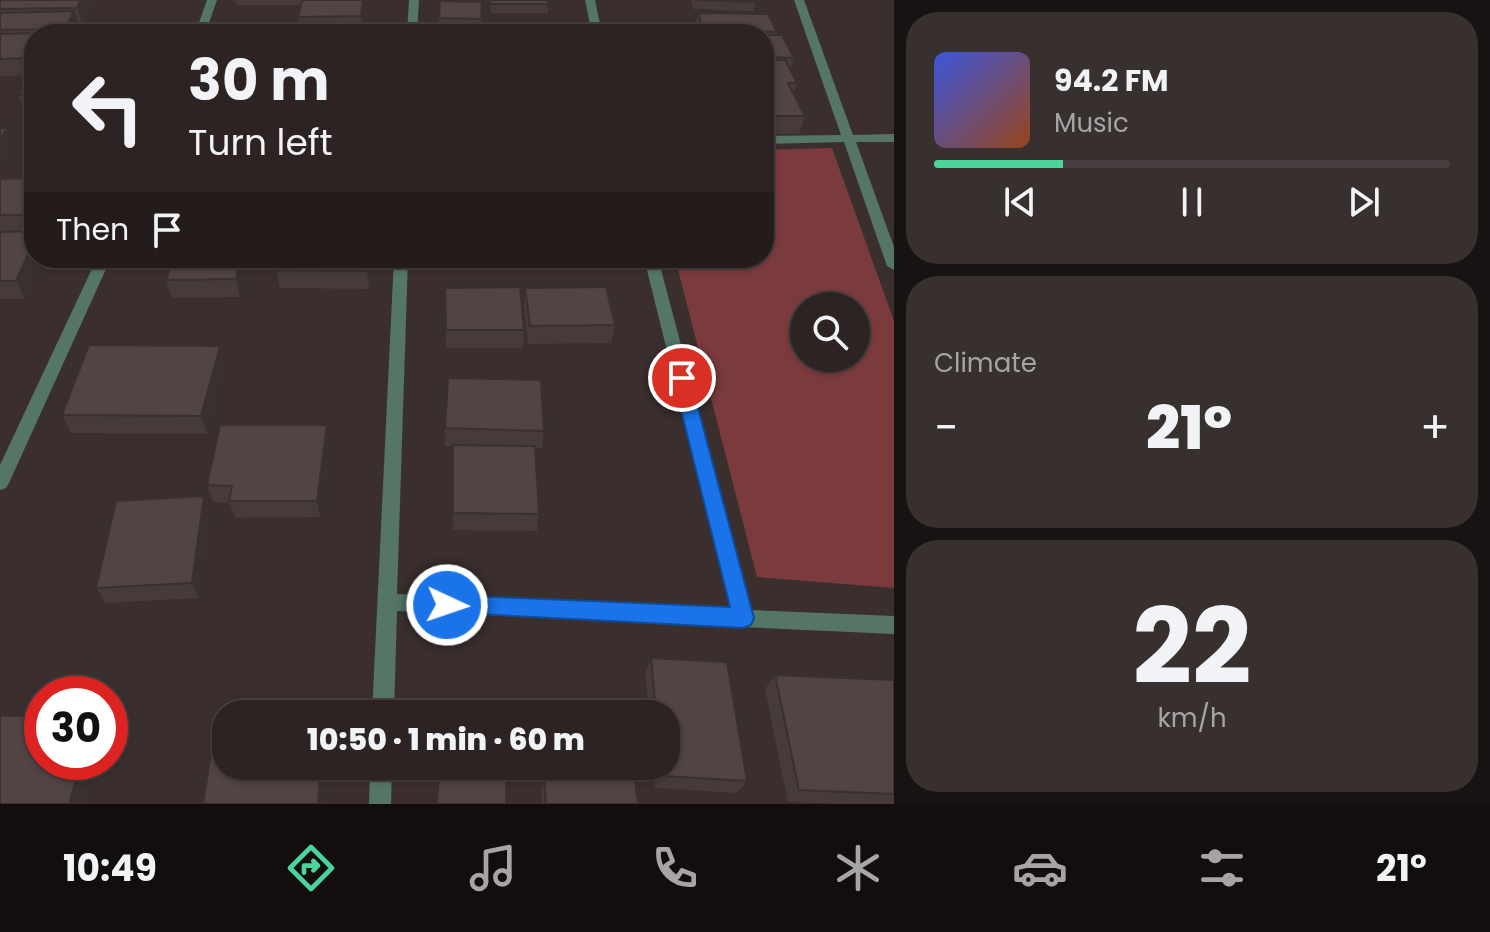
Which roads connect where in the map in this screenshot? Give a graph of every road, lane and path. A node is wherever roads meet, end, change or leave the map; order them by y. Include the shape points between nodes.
1 (212, 0) edge
2 (414, 0) edge
3 (590, 0) edge
4 (799, 0) edge
5 (204, 24) edge
6 (413, 24) edge
7 (595, 24) edge
8 (851, 138) junction
9 (894, 138) edge
10 (774, 140) edge
11 (894, 266) edge
12 (99, 268) edge
13 (401, 268) edge
14 (654, 268) edge
15 (0, 483) edge
16 (388, 602) junction
17 (743, 618) junction
18 (894, 625) edge
19 (384, 700) edge
20 (381, 780) edge
21 (380, 804) edge

1 - 5 street
2 - 6 street
3 - 7 street
4 - 8 street
8 - 9 street
8 - 10 street
8 - 11 street
12 - 15 street
13 - 16 street
14 - 17 street
16 - 17 street
16 - 19 street
17 - 18 street
20 - 21 street

